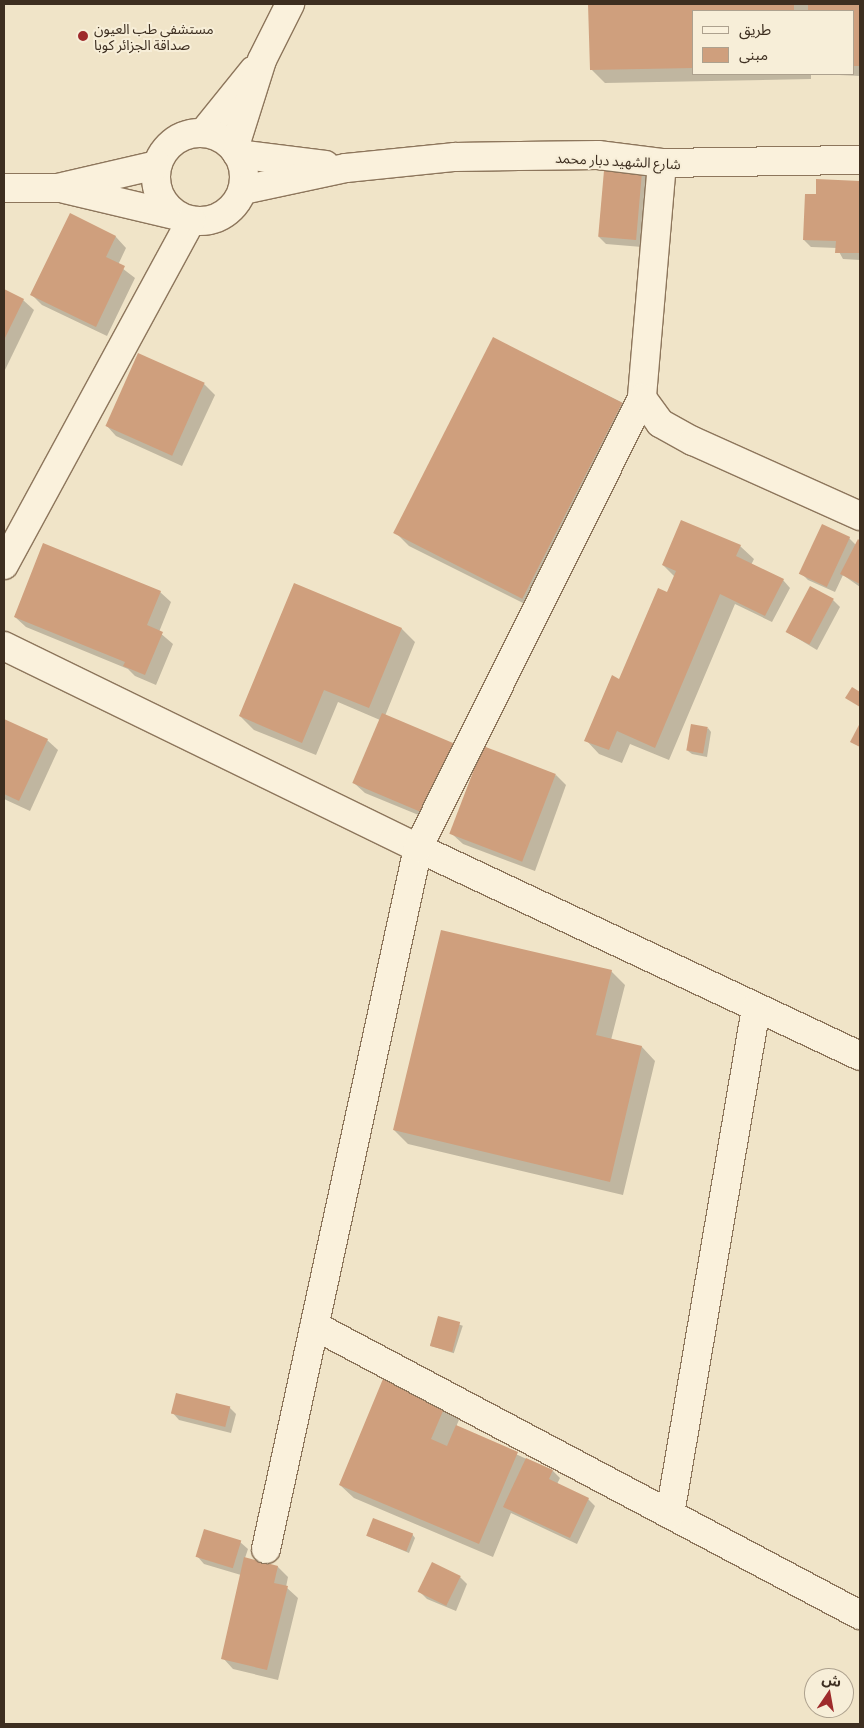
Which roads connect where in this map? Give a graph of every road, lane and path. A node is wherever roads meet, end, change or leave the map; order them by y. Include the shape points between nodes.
1 (290, 4) edge
2 (262, 60) junction
3 (203, 134) junction
4 (236, 152) junction
5 (860, 160) edge
6 (662, 163) junction
7 (157, 165) junction
8 (346, 168) junction
9 (4, 188) edge
10 (58, 188) junction
11 (242, 190) junction
12 (184, 218) junction
13 (642, 398) junction
14 (860, 516) edge
15 (4, 565) edge
16 (4, 646) edge
17 (418, 848) junction
18 (756, 1008) junction
19 (860, 1056) edge
20 (314, 1326) junction
21 (670, 1514) junction
22 (266, 1549) dead end
23 (860, 1615) edge

1 - 2 street
2 - 3 street
2 - 4 street
3 - 4 street via 225,141
3 - 7 street via 175,141 164,151
4 - 8 street
4 - 11 street via 243,166
5 - 6 street, شارع الشهيد دبار محمد
6 - 8 street, شارع الشهيد دبار محمد via 598,156 455,157
6 - 13 street
7 - 10 street
7 - 12 street via 159,194 166,207
8 - 11 street
9 - 10 street
10 - 12 street
11 - 12 street via 237,202 217,218
12 - 15 street
13 - 14 street via 660,423 693,441
13 - 17 street
16 - 17 street
17 - 18 street
17 - 20 street
18 - 19 street
18 - 21 street
20 - 21 street
20 - 22 street
21 - 23 street

